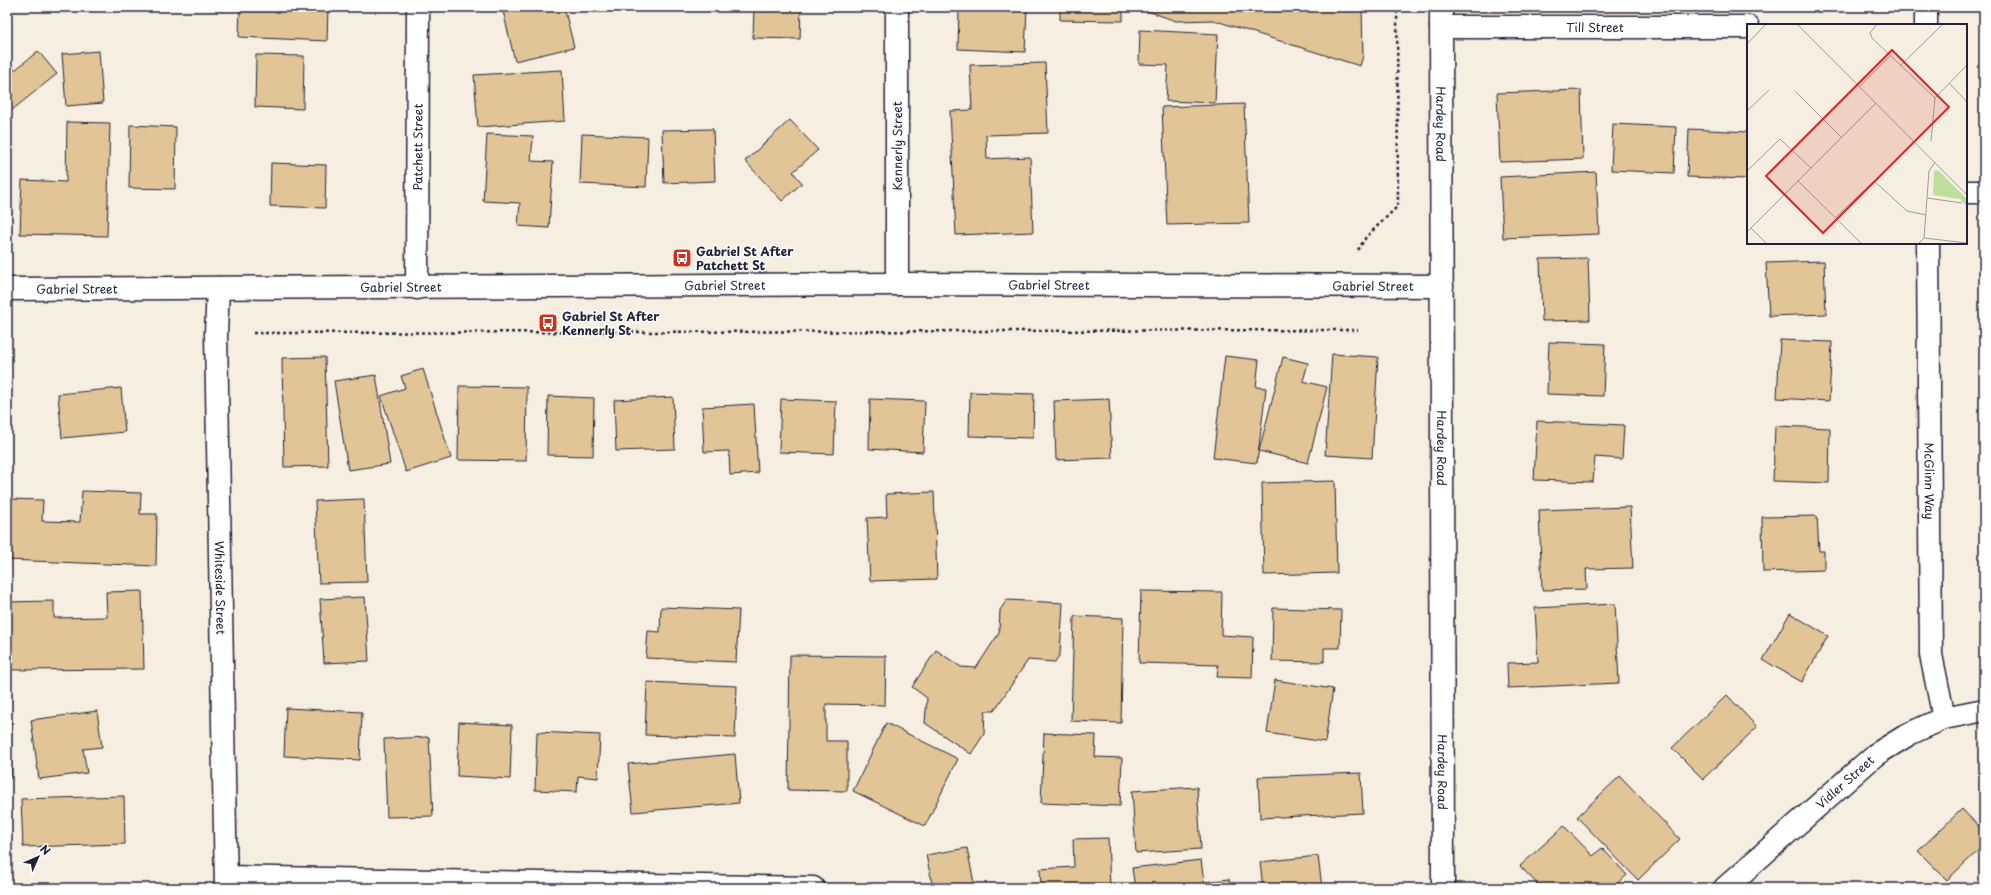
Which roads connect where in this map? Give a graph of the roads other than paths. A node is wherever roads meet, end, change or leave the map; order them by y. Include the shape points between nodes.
1 (418, 7) edge
2 (897, 7) edge
3 (1926, 7) edge
4 (1441, 17) edge
5 (1926, 24) edge
6 (1747, 27) edge
7 (1967, 192) edge
8 (1984, 192) edge
9 (1928, 244) edge
10 (897, 284) junction
11 (1442, 286) junction
12 (218, 288) junction
13 (417, 288) junction
14 (7, 289) edge
15 (1984, 710) edge
16 (1944, 718) junction
17 (226, 883) edge
18 (813, 888) edge
19 (1443, 888) edge
20 (1725, 888) edge

1 - 13 street, Patchett Street
2 - 10 street, Kennerly Street
3 - 5 street
4 - 6 street, Till Street
4 - 11 street, Hardey Road
7 - 8 street
9 - 16 street, McGlinn Way via 1931,655
10 - 11 street, Gabriel Street
10 - 13 street, Gabriel Street
11 - 19 street, Hardey Road
12 - 13 street, Gabriel Street
12 - 14 street, Gabriel Street
12 - 17 street, Whiteside Street
15 - 16 street, Vidler Street
16 - 20 street, Vidler Street via 1909,734 1875,755
17 - 18 street

